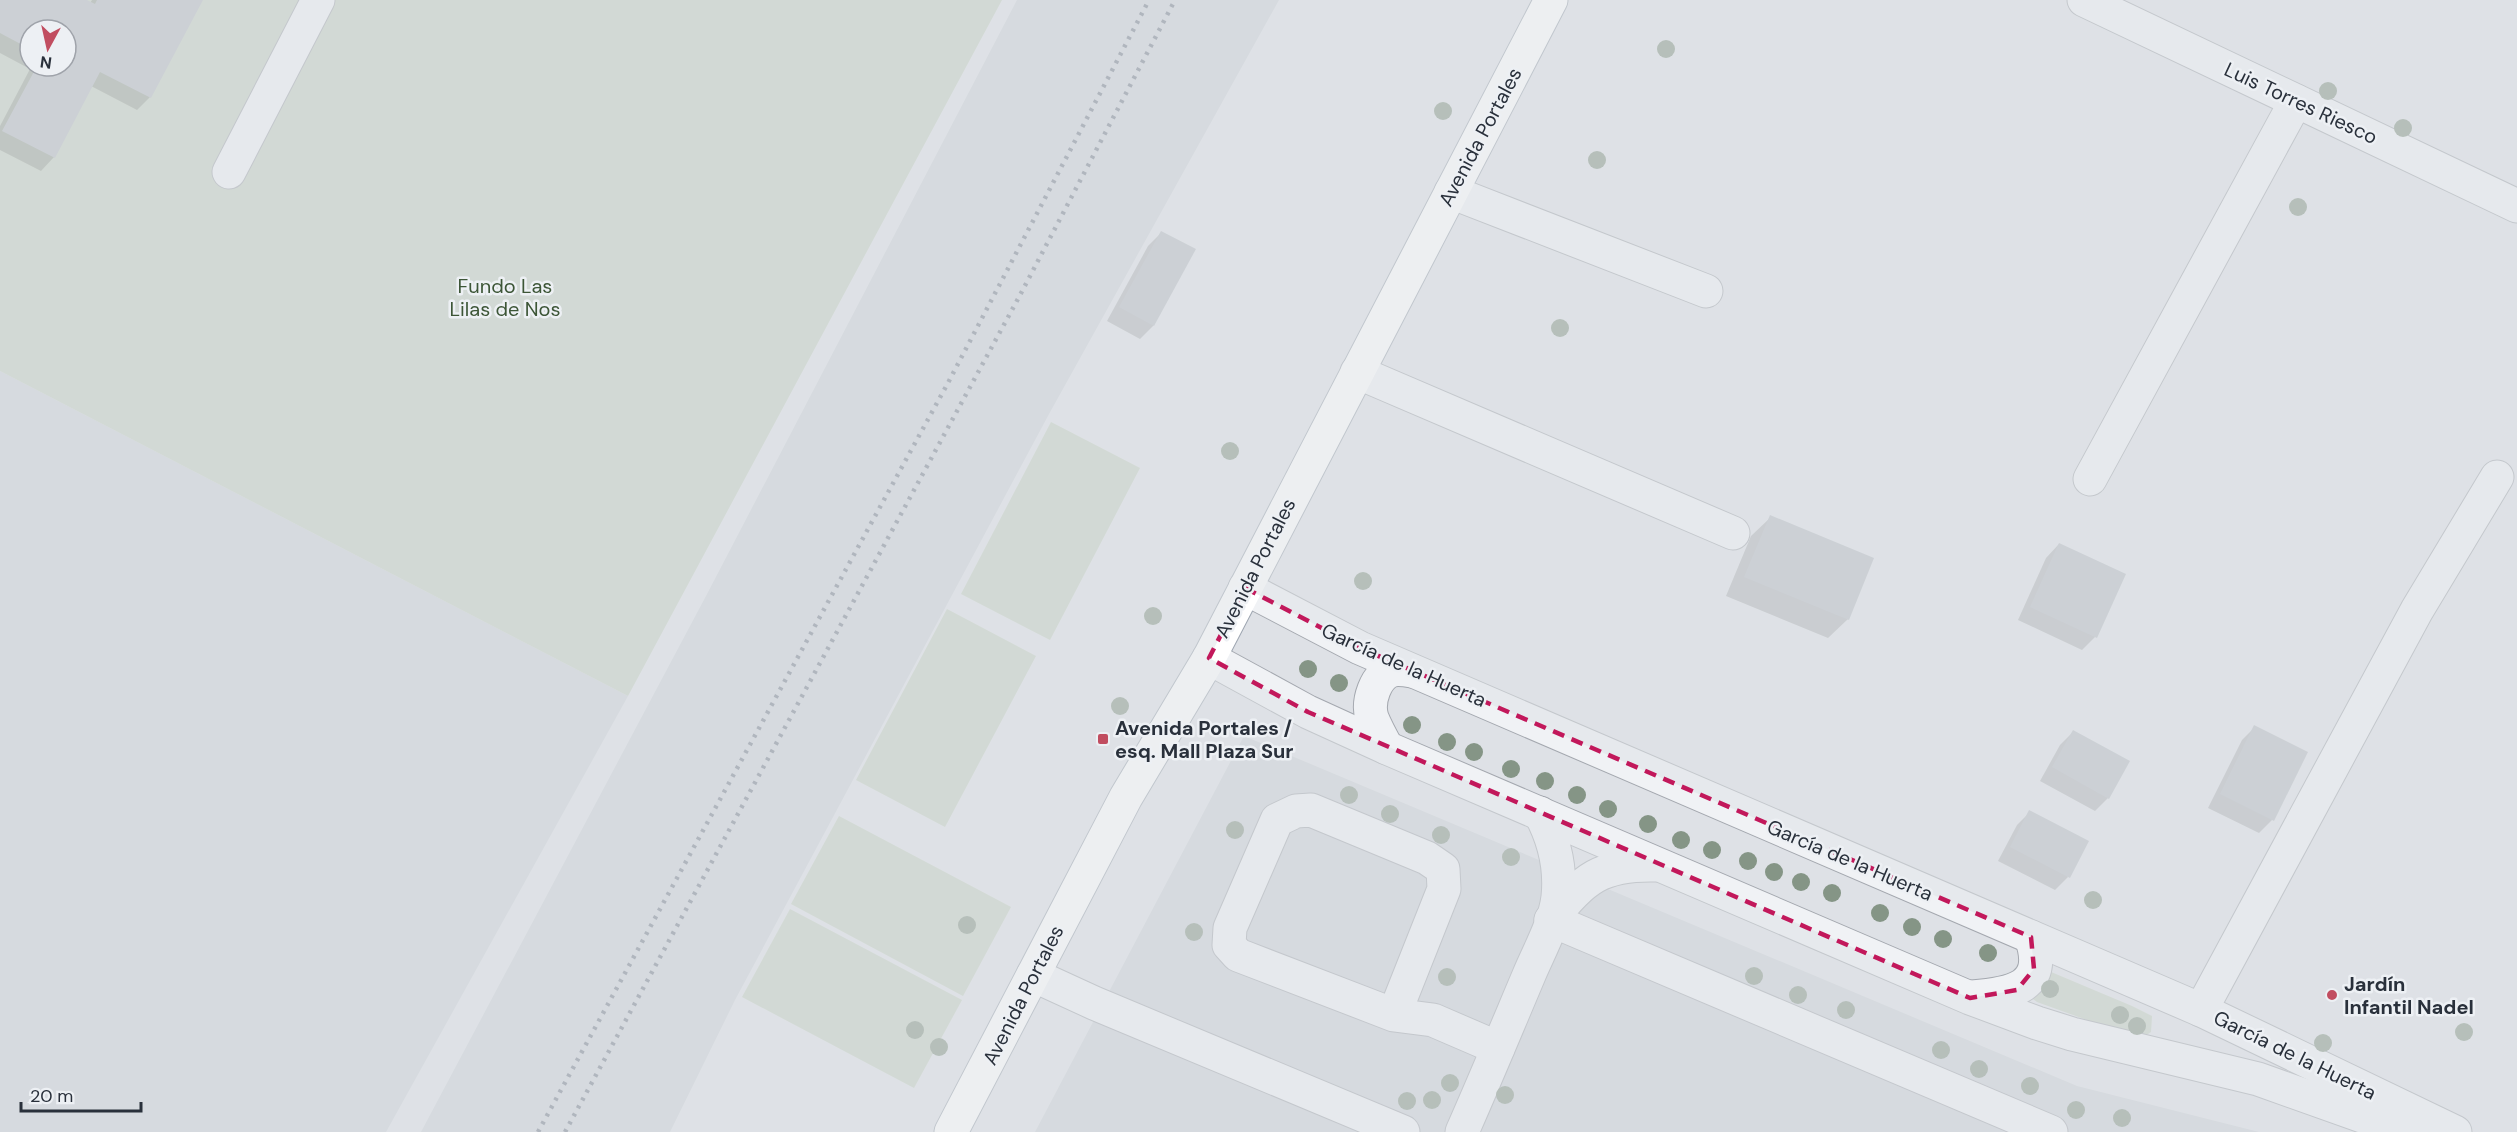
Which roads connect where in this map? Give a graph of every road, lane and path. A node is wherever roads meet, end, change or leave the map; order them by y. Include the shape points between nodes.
1 (318, 0) edge
2 (1551, 0) edge
3 (2084, 0) edge
4 (2296, 100) junction
5 (229, 172) dead end
6 (1451, 192) junction
7 (2517, 206) edge
8 (1706, 291) dead end
9 (1357, 372) junction
10 (2497, 477) dead end
11 (2090, 480) dead end
12 (1733, 533) dead end
13 (1245, 588) junction
14 (1209, 658) junction
15 (1412, 671) junction
16 (1387, 748) junction
17 (1540, 813) junction
18 (1660, 866) junction
19 (1551, 920) junction
20 (2031, 937) junction
21 (1033, 975) junction
22 (1970, 998) junction
23 (2201, 1010) junction
24 (1394, 1015) junction
25 (1498, 1048) junction
26 (951, 1132) edge
27 (1403, 1132) edge
28 (1462, 1132) edge
29 (2051, 1132) edge
30 (2416, 1132) edge
31 (2455, 1132) edge

1 - 5 street
2 - 6 main road, Avenida Portales
3 - 4 street, Luis Torres Riesco
4 - 7 street, Luis Torres Riesco
4 - 11 street
6 - 8 street
6 - 9 main road, Avenida Portales
9 - 12 street
9 - 13 main road, Avenida Portales
10 - 23 street via 2417,610
13 - 14 main road, Avenida Portales
13 - 15 street, García de la Huerta
14 - 16 street, García de la Huerta via 1308,712
14 - 21 main road, Avenida Portales via 1126,797
15 - 16 street via 1388,673 1372,695 1372,718
15 - 20 street, García de la Huerta
16 - 17 street, García de la Huerta
17 - 18 street, García de la Huerta
17 - 19 street via 1549,830 1558,873 1558,899
18 - 19 street via 1623,866 1600,873 1568,897
18 - 22 street, García de la Huerta
19 - 25 street
19 - 29 street
20 - 22 street via 2035,965 2024,984 2009,994
20 - 23 street, García de la Huerta
21 - 26 main road, Avenida Portales
21 - 27 street
22 - 30 street, García de la Huerta via 2072,1034 2258,1079
23 - 31 street, García de la Huerta
24 - 24 street via 1238,955 1229,945 1230,928 1276,820 1296,811 1311,810 1427,858 1443,869 1444,889
24 - 25 street via 1433,1020
25 - 28 street

